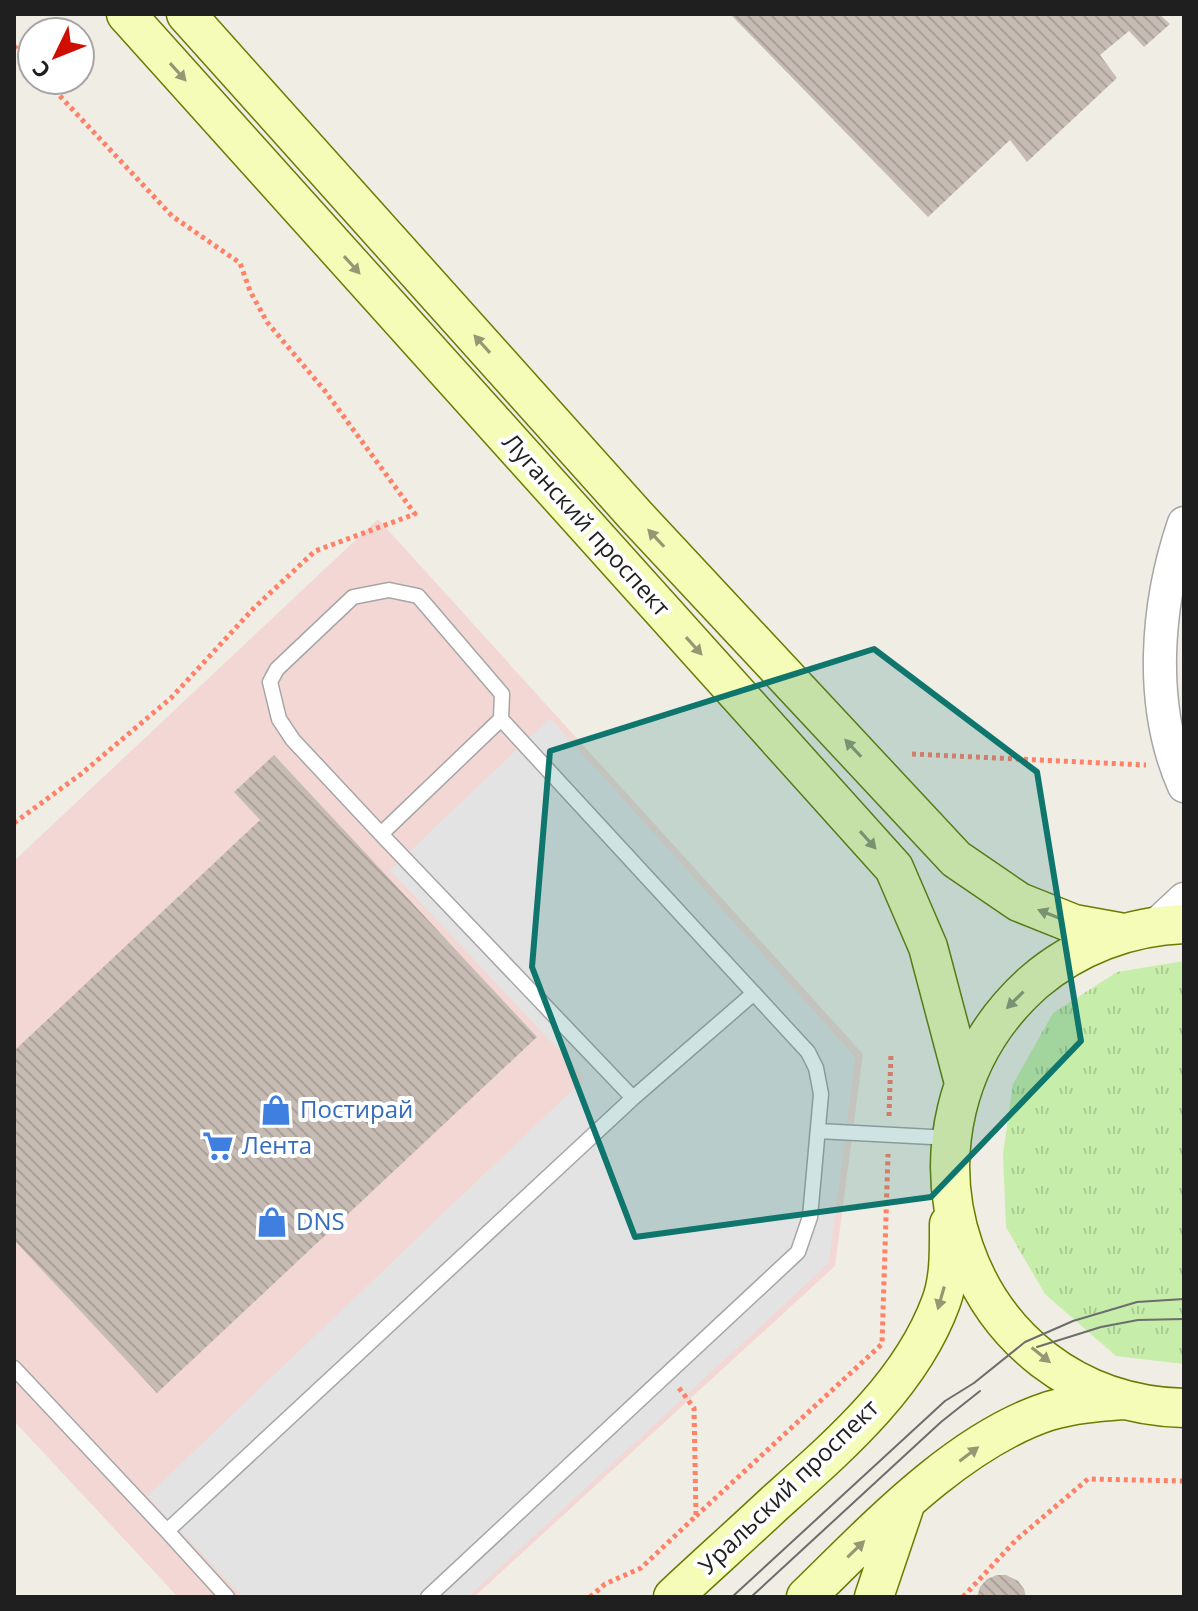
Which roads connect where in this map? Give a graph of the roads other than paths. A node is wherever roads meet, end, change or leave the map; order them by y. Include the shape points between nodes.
1 (126, 14) edge
2 (186, 14) edge
3 (1184, 523) edge
4 (501, 719) junction
5 (1181, 780) edge
6 (381, 834) junction
7 (1184, 899) edge
8 (1154, 928) edge
9 (754, 993) junction
10 (964, 1083) junction
11 (633, 1098) junction
12 (818, 1131) junction
13 (951, 1138) junction
14 (950, 1193) junction
15 (14, 1368) edge
16 (1129, 1400) junction
17 (1184, 1408) edge
18 (906, 1500) junction
19 (167, 1531) junction
20 (227, 1597) edge
21 (428, 1597) edge
22 (673, 1597) edge
23 (806, 1597) edge
24 (874, 1597) edge

1 -> 10 main road, Луганский проспект via 894,868 928,947
8 -> 2 main road, Луганский проспект via 1074,924 1019,902 956,859 635,515
3 - 5 street via 1168,578 1161,656 1163,705
4 - 6 lane
4 - 6 lane via 502,694 418,596 389,590 353,597 277,669 270,682 279,719
4 - 9 lane
6 - 11 lane
7 - 8 street
8 -> 10 main road via 1065,959 1017,998 987,1035
9 - 11 lane
9 - 12 lane via 808,1052 816,1068 821,1094
10 - 13 main road
11 - 19 lane
12 - 13 lane
12 - 21 lane via 810,1217 798,1252
13 - 14 main road
14 -> 16 main road via 973,1270 1008,1325 1069,1375
14 -> 22 main road, Уральский проспект via 942,1300 909,1366 814,1468
15 - 19 lane
16 - 17 main road
18 -> 16 main road via 985,1441 1048,1412
23 -> 18 main road
18 - 24 main road
19 - 20 lane

